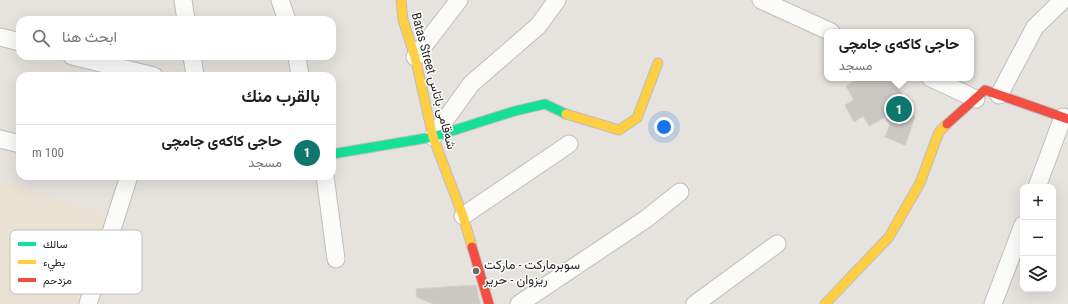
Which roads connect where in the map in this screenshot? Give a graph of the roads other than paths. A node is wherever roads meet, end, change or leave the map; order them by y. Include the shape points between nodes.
1 (183, 0) edge
2 (280, 0) edge
3 (400, 0) edge
4 (459, 0) edge
5 (557, 0) edge
6 (761, 0) edge
7 (1062, 0) edge
8 (185, 16) edge
9 (286, 16) edge
10 (824, 29) edge
11 (0, 37) edge
12 (16, 41) edge
13 (415, 57) junction
14 (88, 60) edge
15 (193, 60) edge
16 (298, 60) edge
17 (658, 63) dead end
18 (138, 72) edge
19 (194, 72) edge
20 (299, 72) edge
21 (937, 81) edge
22 (1000, 95) junction
23 (976, 99) junction
24 (1066, 118) edge
25 (433, 137) junction
26 (0, 139) edge
27 (16, 143) edge
28 (569, 144) dead end
29 (336, 153) edge
30 (128, 180) edge
31 (326, 180) edge
32 (1038, 184) edge
33 (680, 192) dead end
34 (463, 216) junction
35 (112, 230) edge
36 (1020, 233) edge
37 (777, 244) dead end
38 (336, 259) dead end
39 (91, 294) edge
40 (88, 304) edge
41 (489, 304) edge
42 (519, 304) edge
43 (695, 304) edge
44 (824, 304) edge
45 (993, 304) edge

1 - 8 street
2 - 9 street
3 - 13 street, Batas Street شەقامی باتاس via 403,20
4 - 13 street
5 - 25 street via 538,26 471,84
6 - 10 street
7 - 22 street via 1035,27
11 - 12 street
13 - 25 street, Batas Street شەقامی باتاس
14 - 18 street
15 - 19 street
16 - 20 street
17 - 25 street via 637,118 619,130 570,116 545,104
21 - 23 street
22 - 23 street via 985,90
22 - 24 street
23 - 44 street via 939,132 920,182 889,237
24 - 32 street
25 - 29 street
25 - 34 street, Batas Street شەقامی باتاس
26 - 27 street
28 - 34 street
30 - 35 street
31 - 38 street
33 - 42 street via 646,219
34 - 41 street, Batas Street شەقامی باتاس
36 - 45 street
37 - 43 street
39 - 40 street

